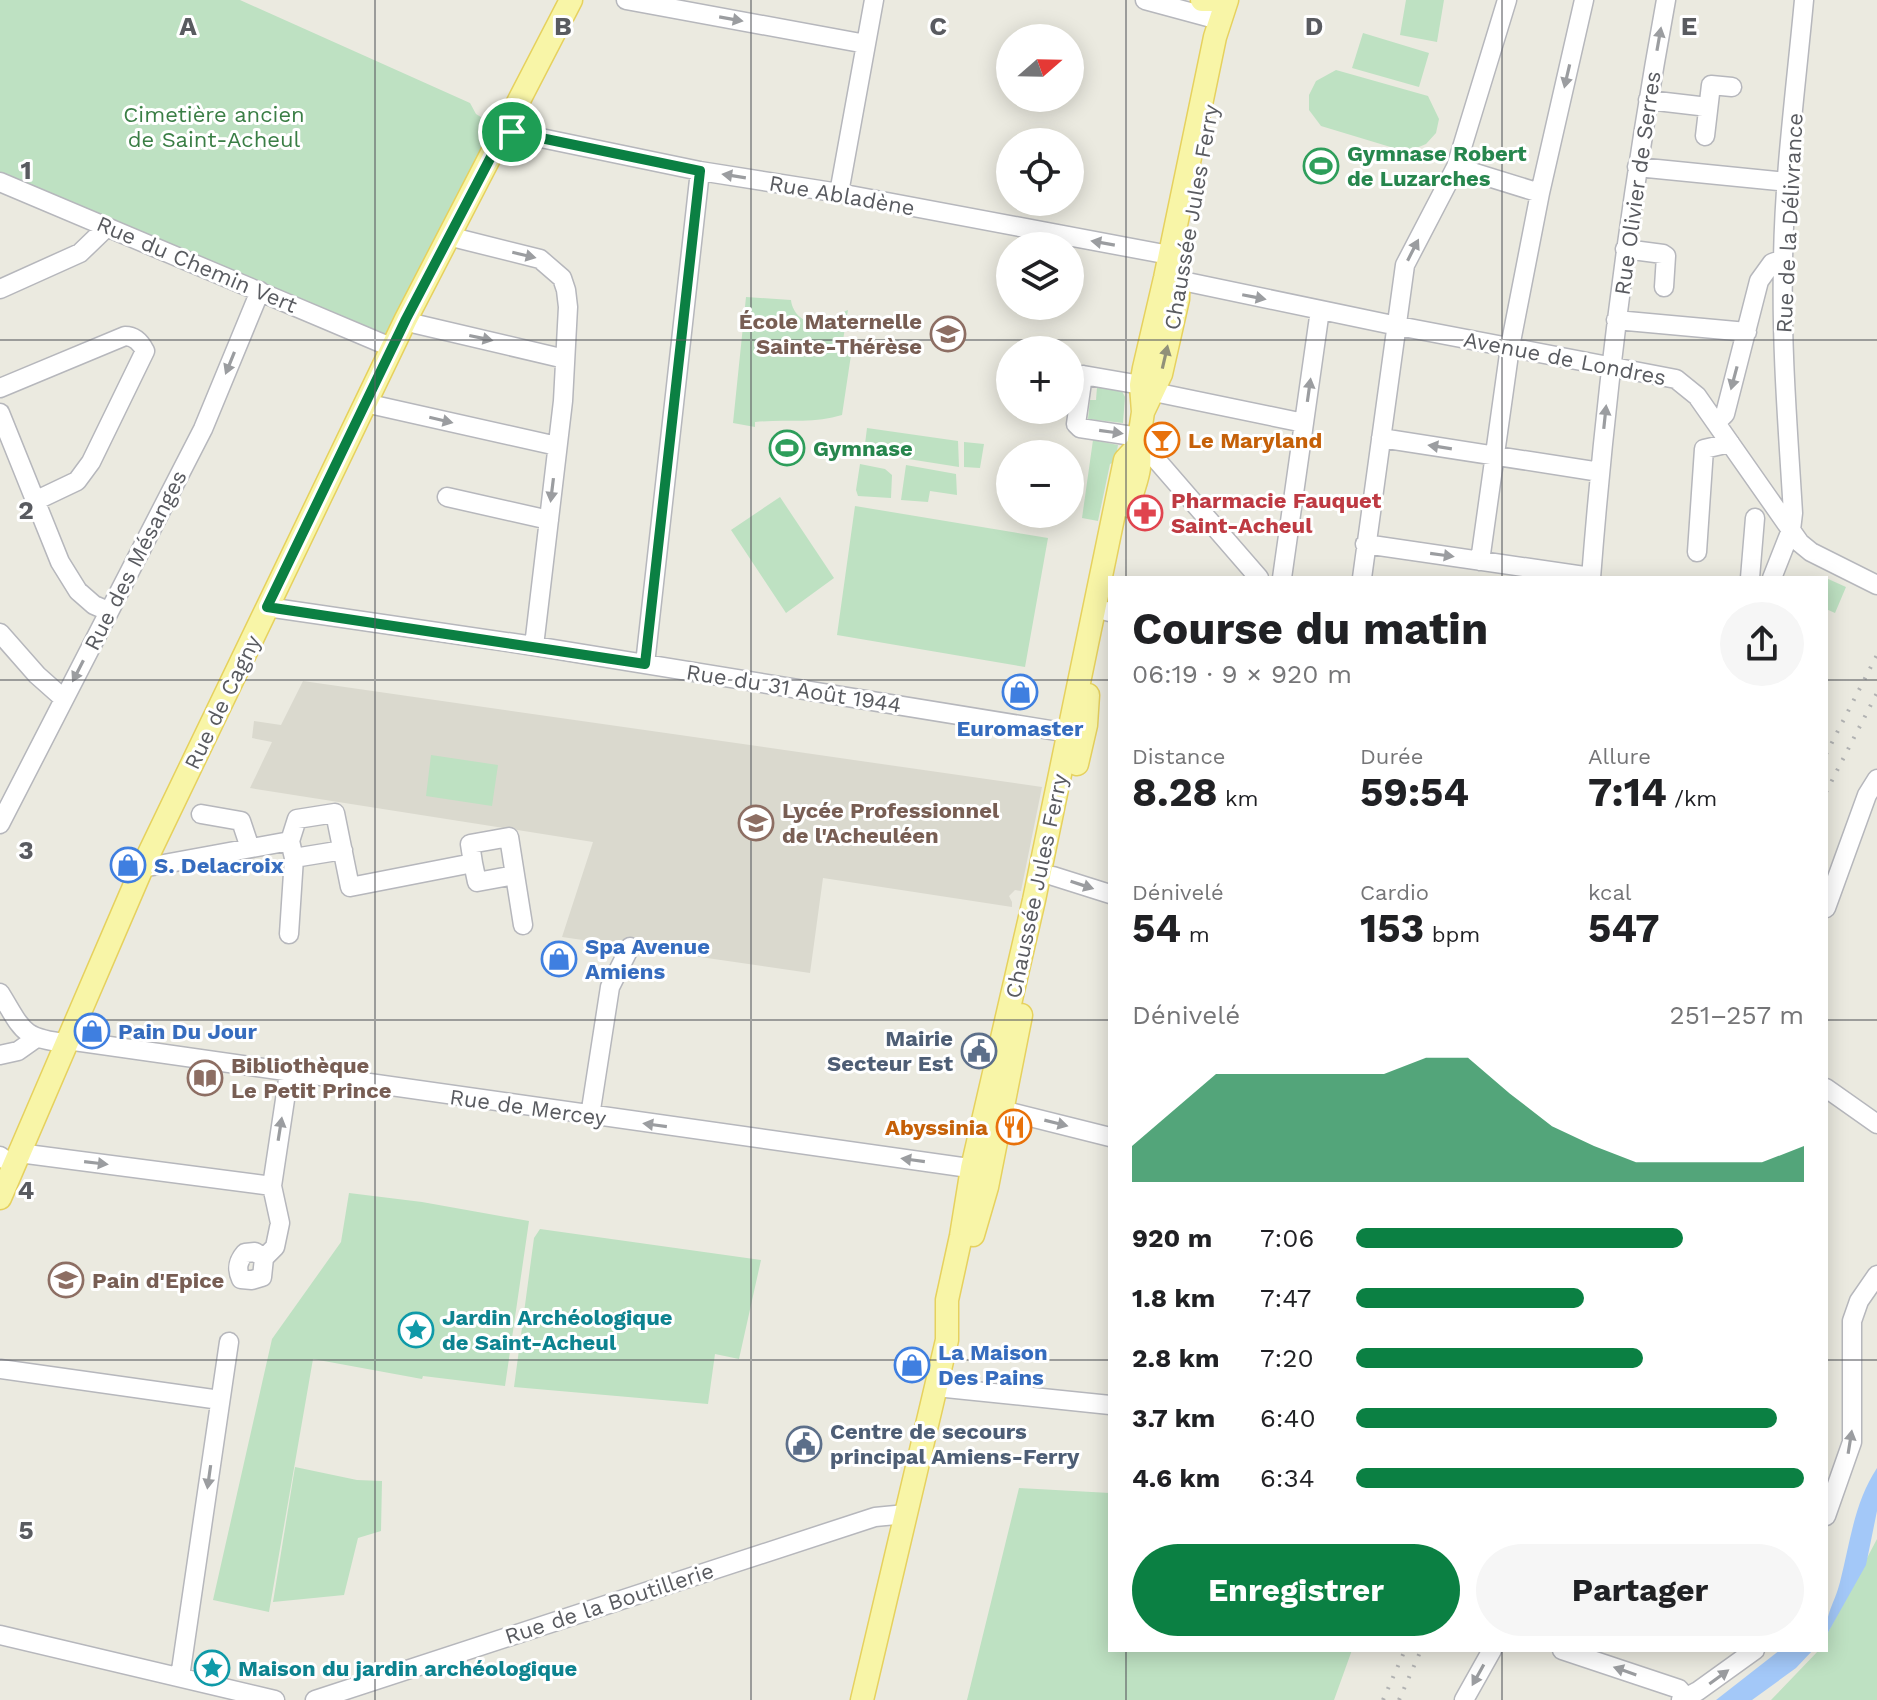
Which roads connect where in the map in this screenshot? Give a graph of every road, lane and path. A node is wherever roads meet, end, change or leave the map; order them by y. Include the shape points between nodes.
1 (571, 0) edge
2 (626, 0) edge
3 (874, 0) edge
4 (1145, 0) edge
5 (1202, 0) edge
6 (1507, 0) edge
7 (1584, 0) edge
8 (1666, 0) edge
9 (1804, 0) edge
10 (1226, 4) edge
11 (866, 44) junction
12 (1732, 87) dead end
13 (1648, 100) junction
14 (1708, 107) junction
15 (506, 128) junction
16 (1705, 136) dead end
17 (1456, 167) junction
18 (1637, 167) junction
19 (700, 171) junction
20 (0, 182) edge
21 (1787, 182) junction
22 (839, 193) junction
23 (1540, 193) junction
24 (107, 227) junction
25 (448, 236) junction
26 (1625, 249) junction
27 (1783, 259) junction
28 (1172, 268) junction
29 (1664, 287) dead end
30 (0, 289) edge
31 (260, 291) junction
32 (1320, 310) junction
33 (406, 319) junction
34 (1616, 320) junction
35 (1397, 326) junction
36 (1747, 332) junction
37 (1510, 347) junction
38 (393, 348) junction
39 (565, 359) junction
40 (1611, 366) junction
41 (1084, 375) edge
42 (0, 388) edge
43 (1147, 388) junction
44 (365, 403) junction
45 (0, 413) edge
46 (1304, 423) junction
47 (1716, 423) junction
48 (1076, 424) edge
49 (1381, 438) junction
50 (1139, 441) junction
51 (1730, 443) junction
52 (557, 446) junction
53 (1788, 446) junction
54 (1495, 455) junction
55 (1600, 472) junction
56 (1763, 489) junction
57 (447, 497) dead end
58 (35, 501) junction
59 (1755, 518) dead end
60 (549, 520) junction
61 (1791, 530) junction
62 (1365, 544) junction
63 (1697, 552) dead end
64 (1480, 561) junction
65 (1523, 573) edge
66 (1113, 576) edge
67 (1257, 576) edge
68 (1282, 576) edge
69 (1362, 576) edge
70 (1564, 576) edge
71 (1591, 576) edge
72 (1750, 576) edge
73 (1773, 576) edge
74 (1875, 584) edge
75 (267, 607) junction
76 (1108, 609) edge
77 (108, 611) junction
78 (0, 633) edge
79 (534, 646) junction
80 (645, 664) junction
81 (64, 699) junction
82 (1076, 734) junction
83 (1877, 779) edge
84 (201, 814) dead end
85 (0, 824) edge
86 (250, 848) junction
87 (292, 849) junction
88 (343, 850) junction
89 (473, 863) junction
90 (142, 868) junction
91 (515, 875) junction
92 (1053, 876) junction
93 (1108, 893) edge
94 (1828, 902) edge
95 (523, 925) dead end
96 (289, 934) dead end
97 (630, 947) dead end
98 (0, 993) edge
99 (35, 1039) junction
100 (67, 1041) junction
101 (0, 1055) edge
102 (289, 1073) junction
103 (1828, 1089) edge
104 (1002, 1110) junction
105 (590, 1116) junction
106 (1877, 1124) edge
107 (1108, 1136) edge
108 (11, 1158) edge
109 (981, 1170) junction
110 (272, 1186) junction
111 (0, 1198) edge
112 (264, 1258) dead end
113 (1877, 1275) edge
114 (229, 1342) dead end
115 (0, 1369) edge
116 (936, 1387) junction
117 (220, 1400) junction
118 (1108, 1405) edge
119 (1828, 1510) edge
120 (906, 1514) junction
121 (0, 1635) edge
122 (1491, 1652) edge
123 (1568, 1652) edge
124 (1752, 1652) edge
125 (180, 1677) junction
126 (1683, 1698) edge
127 (275, 1700) edge
128 (315, 1700) edge
129 (862, 1700) edge
130 (1464, 1700) edge

1 - 15 main road, Rue de Cagny
2 -> 11 street
3 - 11 street
4 - 10 street via 1208,17
5 - 10 main road
6 - 17 street
7 -> 23 street
13 -> 8 street, Rue Olivier de Serres
9 - 21 street, Rue de la Délivrance
10 - 28 main road, Chaussée Jules Ferry via 1215,37
11 - 22 street
12 - 14 street via 1711,85
13 - 14 street
13 - 18 street, Rue Olivier de Serres
14 - 16 street
15 - 19 street, Rue Abladène
15 - 25 main road, Rue de Cagny
17 - 23 street
35 -> 17 street via 1405,265
18 - 21 street
18 - 26 street, Rue Olivier de Serres
22 -> 19 street, Rue Abladène
19 - 80 street
20 - 24 street, Rue du Chemin Vert
21 - 27 street, Rue de la Délivrance
28 -> 22 street, Rue Abladène
23 - 37 street
24 - 30 street via 71,259
24 - 31 street, Rue du Chemin Vert
25 - 33 main road, Rue de Cagny
25 -> 39 street via 540,259 555,270 566,290
26 - 29 street via 1666,256
26 - 34 street, Rue Olivier de Serres
27 - 36 street via 1772,263 1759,281
27 - 53 street, Rue de la Délivrance
28 -> 32 street, Avenue de Londres
28 - 43 main road, Chaussée Jules Ferry
31 - 38 street, Rue du Chemin Vert
31 -> 77 street, Rue des Mésanges via 203,429
32 - 35 street, Avenue de Londres
46 -> 32 street
33 - 38 main road, Rue de Cagny
33 -> 39 street
34 - 36 street
34 - 40 street, Rue Olivier de Serres
35 - 37 street, Avenue de Londres
35 - 49 street
36 -> 47 street via 1725,414
37 - 40 street, Avenue de Londres
37 - 54 street
38 - 44 main road, Rue de Cagny
39 - 52 street
40 - 47 street, Avenue de Londres via 1676,379 1697,396
55 -> 40 street, Rue Olivier de Serres
41 - 43 street
42 - 58 street via 125,336 145,351 91,462 77,481
43 - 46 street
43 - 50 main road, Chaussée Jules Ferry
44 -> 52 street
44 - 75 main road, Rue de Cagny
45 - 58 street
46 - 68 street
47 - 51 street, Avenue de Londres
48 -> 50 street
54 -> 49 street
49 - 62 street
50 - 66 main road via 1141,469
50 - 67 street
50 - 82 main road, Chaussée Jules Ferry via 1125,460
51 - 56 street, Avenue de Londres
51 - 63 street via 1704,449
52 -> 60 street
53 - 56 street, Rue de la Délivrance via 1784,473
53 - 61 street, Rue de la Délivrance
54 - 55 street
54 - 64 street
55 - 71 street, Rue Olivier de Serres
56 - 61 street, Avenue de Londres
57 - 60 street
58 - 77 street via 78,591
59 - 72 street
60 - 79 street
61 - 73 street, Rue de la Délivrance
61 - 74 street, Avenue de Londres via 1811,552
62 -> 64 street
62 - 69 street
64 - 65 street
65 - 70 street
75 - 79 street, Rue du 31 Août 1944
75 - 90 main road, Rue de Cagny
76 - 82 main road
77 -> 81 street, Rue des Mésanges
78 - 81 street
79 - 80 street, Rue du 31 Août 1944
80 - 82 street, Rue du 31 Août 1944
81 - 85 street, Rue des Mésanges
82 - 92 main road, Chaussée Jules Ferry via 1077,766
82 - 109 main road, Chaussée Jules Ferry via 1007,1020
83 - 94 street
84 - 86 street via 241,821
86 - 87 street
86 - 90 street
87 - 88 street
87 - 88 street via 297,819 335,813
87 - 96 street
88 - 89 street via 352,896
89 - 91 street via 477,882
89 - 91 street via 470,844 509,837
90 - 100 main road, Rue de Cagny
91 - 95 street
92 -> 93 street
92 - 104 main road, Chaussée Jules Ferry
97 - 105 street via 610,987
98 - 99 street via 25,1033
99 - 100 street, Rue de Mercey
99 - 101 street
100 - 102 street, Rue de Mercey
100 - 108 main road, Rue de Cagny
102 - 105 street, Rue de Mercey
110 -> 102 street
103 - 106 street
104 -> 107 street
104 - 109 main road, Chaussée Jules Ferry
109 -> 105 street, Rue de Mercey
108 -> 110 street
108 - 111 main road, Rue de Cagny
109 - 116 main road, Chaussée Jules Ferry via 947,1300 947,1340
110 - 112 street via 280,1223 275,1247
119 -> 113 street via 1852,1442 1854,1312
114 - 117 street
115 - 117 street
116 - 118 street
116 - 120 main road, Chaussée Jules Ferry
117 -> 125 street
120 - 128 street, Rue de la Boutillerie via 875,1517
120 - 129 main road, Chaussée Jules Ferry
121 - 125 street
122 -> 130 street
126 -> 123 street via 1679,1689
126 -> 124 street
125 - 127 street

